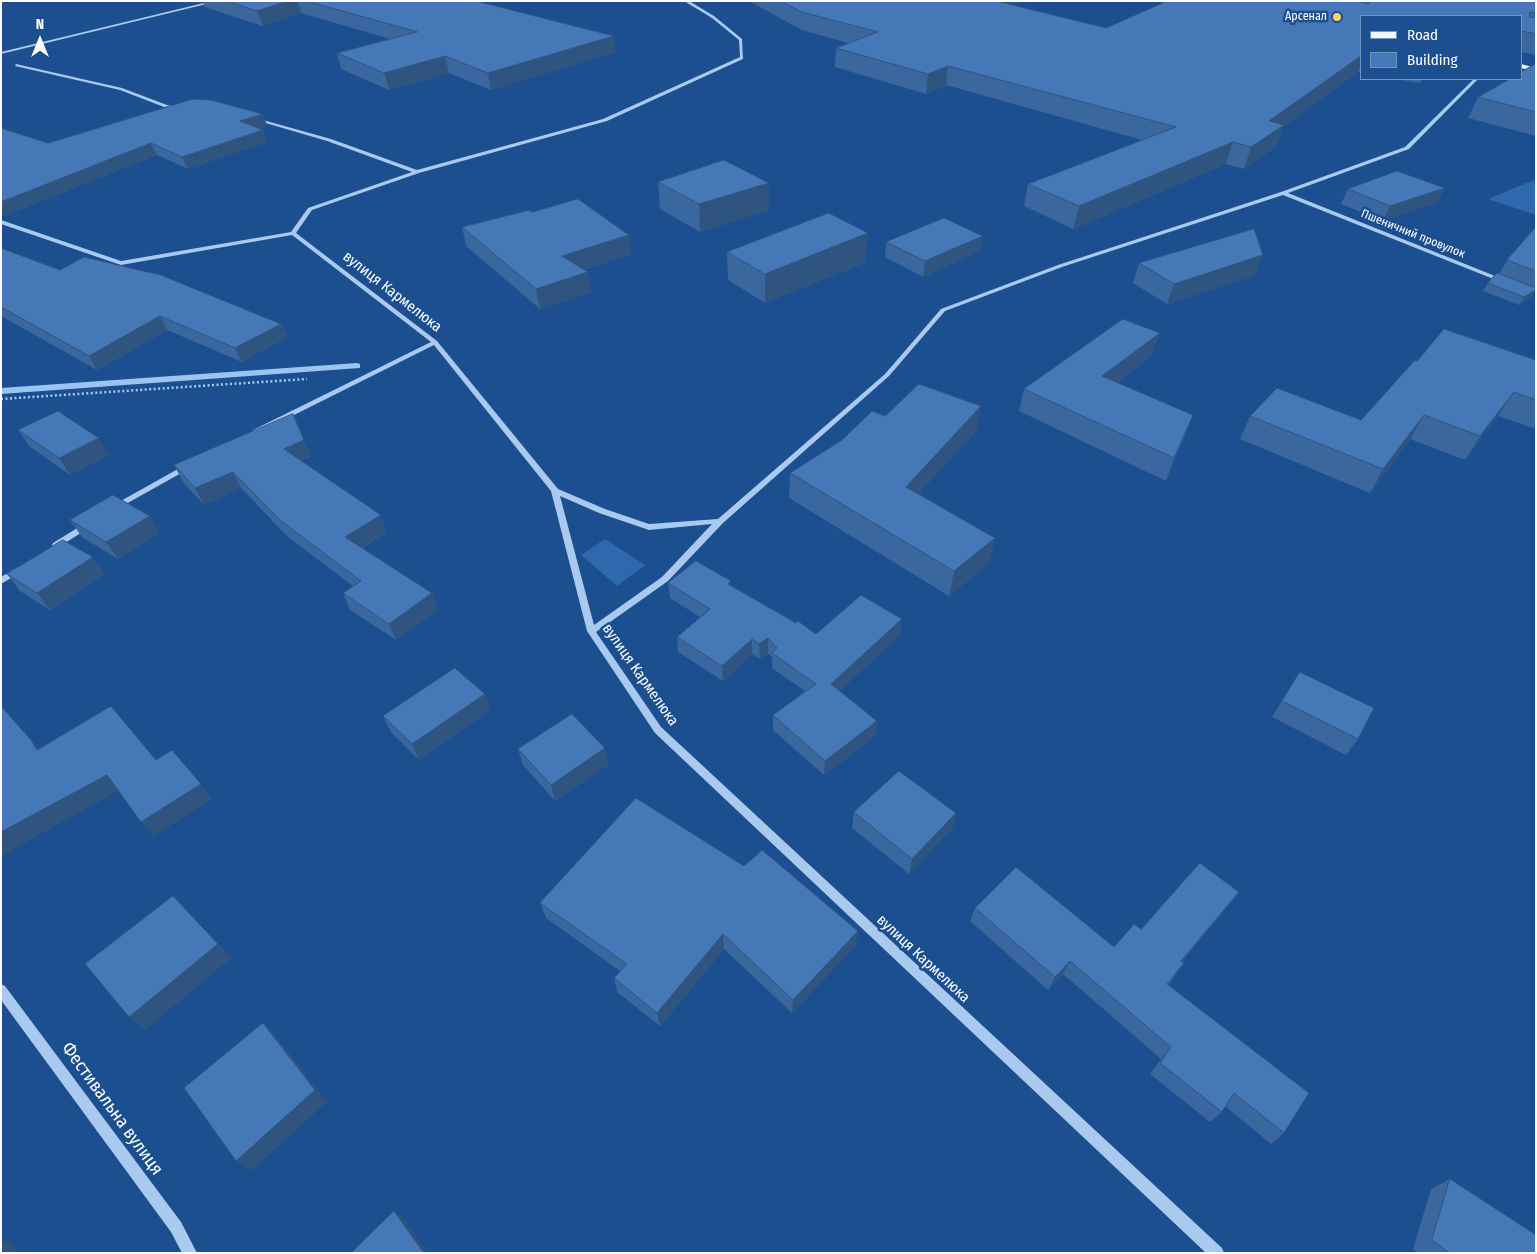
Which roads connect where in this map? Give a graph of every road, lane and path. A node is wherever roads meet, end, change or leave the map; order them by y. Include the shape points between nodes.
1 (217, 1) edge
2 (686, 1) edge
3 (1, 54) edge
4 (16, 65) dead end
5 (1522, 66) edge
6 (1536, 70) edge
7 (1475, 80) edge
8 (186, 107) edge
9 (244, 116) edge
10 (417, 172) junction
11 (1283, 193) junction
12 (1, 222) edge
13 (293, 233) junction
14 (1509, 283) edge
15 (434, 342) junction
16 (310, 379) dead end
17 (1, 399) edge
18 (251, 434) edge
19 (192, 465) edge
20 (555, 491) junction
21 (108, 511) edge
22 (720, 521) junction
23 (92, 522) edge
24 (51, 549) edge
25 (26, 565) edge
26 (1, 581) edge
27 (591, 631) junction
28 (1, 990) edge
29 (190, 1253) edge
30 (1217, 1253) edge

1 - 3 street
2 - 10 street via 713,17 741,40 742,58 604,120
4 - 8 street via 121,89 166,106
5 - 6 main road
7 - 11 street via 1407,148
9 - 10 street via 329,140
10 - 13 street via 310,209
11 - 14 street, Пшеничний провулок
11 - 22 street via 1060,266 943,310 887,375
12 - 13 street via 121,263
13 - 15 street, вулиця Кармелюка
15 - 18 street
15 - 20 street, вулиця Кармелюка
16 - 17 path
19 - 21 street
20 - 22 street via 649,527
20 - 27 street, вулиця Кармелюка
22 - 27 street via 665,579
23 - 24 street
25 - 26 street
27 - 30 street, вулиця Кармелюка via 658,730
28 - 29 street, Фестивальна вулиця via 176,1227

